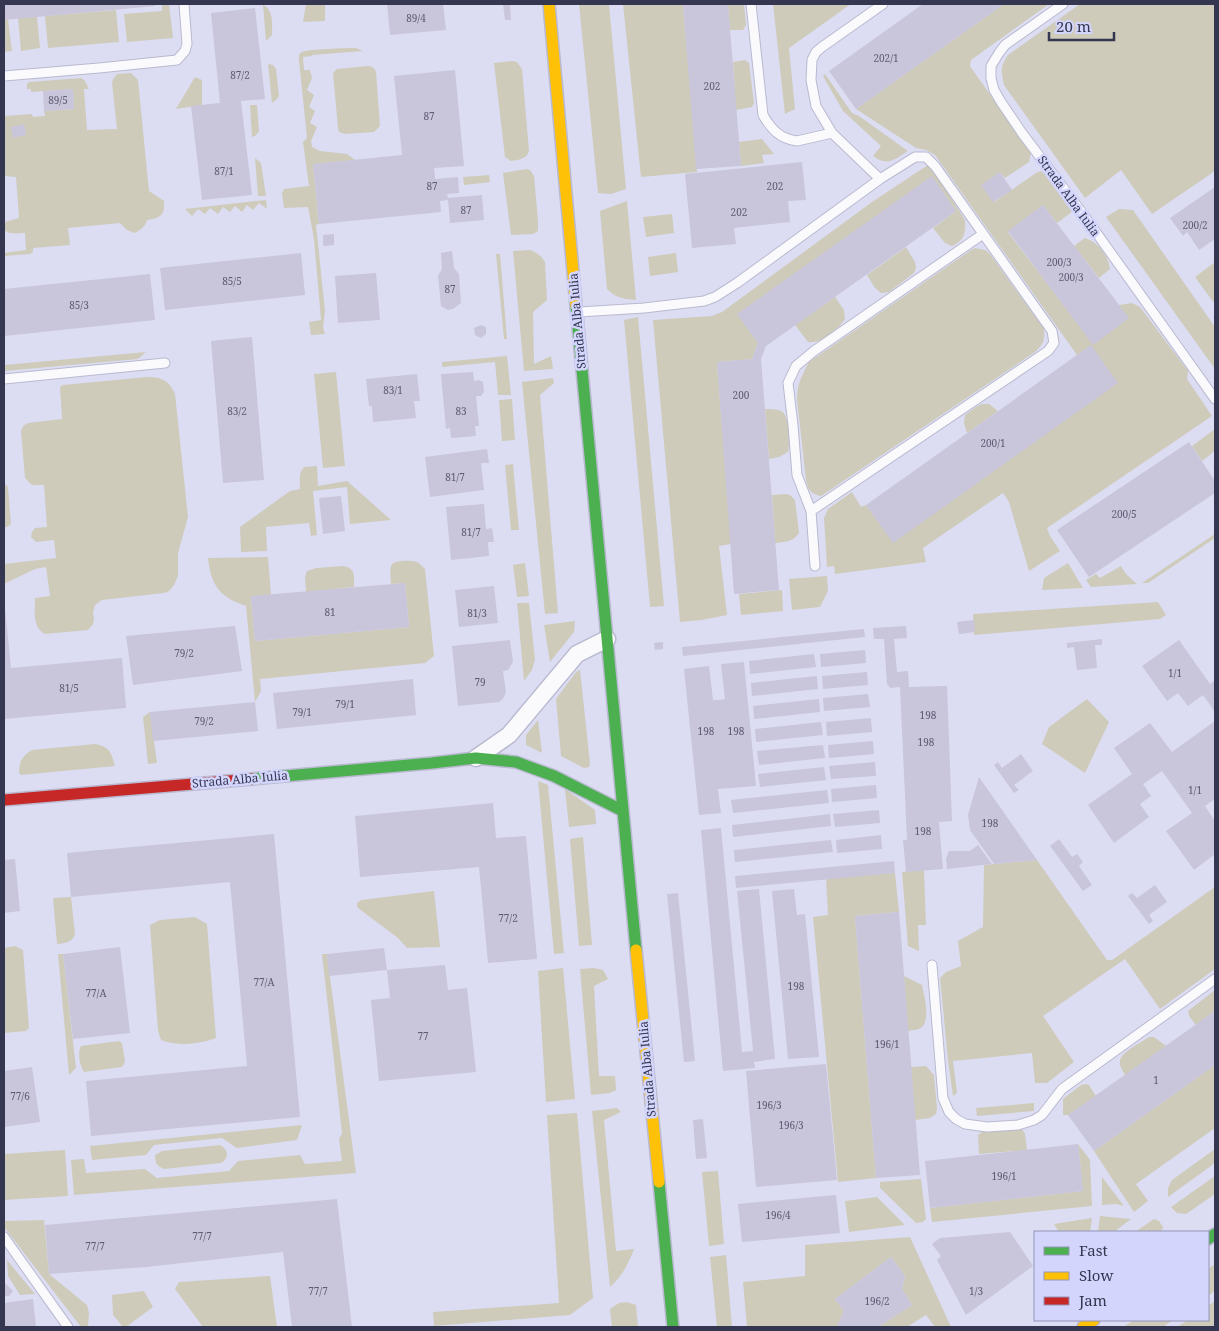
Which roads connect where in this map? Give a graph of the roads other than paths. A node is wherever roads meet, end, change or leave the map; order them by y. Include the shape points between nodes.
1 (184, 4) edge
2 (549, 4) edge
3 (751, 4) edge
4 (883, 4) edge
5 (1063, 4) edge
6 (4, 76) edge
7 (832, 133) junction
8 (880, 179) junction
9 (983, 234) junction
10 (577, 312) junction
11 (165, 363) dead end
12 (4, 379) edge
13 (1215, 399) edge
14 (811, 511) junction
15 (816, 566) dead end
16 (607, 639) junction
17 (476, 758) junction
18 (4, 800) edge
19 (623, 811) junction
20 (932, 965) dead end
21 (1215, 979) edge
22 (4, 1237) edge
23 (68, 1327) edge
24 (672, 1327) edge

1 - 6 lane via 186,44 178,60
2 - 10 main road, Strada Alba Iulia
3 - 7 lane via 763,116 769,126 779,136 797,141
4 - 7 lane via 822,46 812,60 811,80 816,106
5 - 13 lane, Strada Alba Iulia via 999,53 991,66 994,90
7 - 8 lane
8 - 9 lane via 915,157 926,157
8 - 10 lane via 715,298
9 - 14 lane via 796,366 788,383 797,474
9 - 14 lane via 1052,331 1054,343 1048,352
10 - 16 main road, Strada Alba Iulia
11 - 12 lane
14 - 15 lane
16 - 17 street, Strada Alba Iulia via 577,654 509,736
16 - 19 main road, Strada Alba Iulia
17 - 18 main road, Strada Alba Iulia
17 - 19 main road, Strada Alba Iulia via 516,762 554,776
19 - 24 main road, Strada Alba Iulia
20 - 21 lane via 943,1098 956,1119 982,1126 1018,1124 1042,1115 1062,1089
22 - 23 lane

